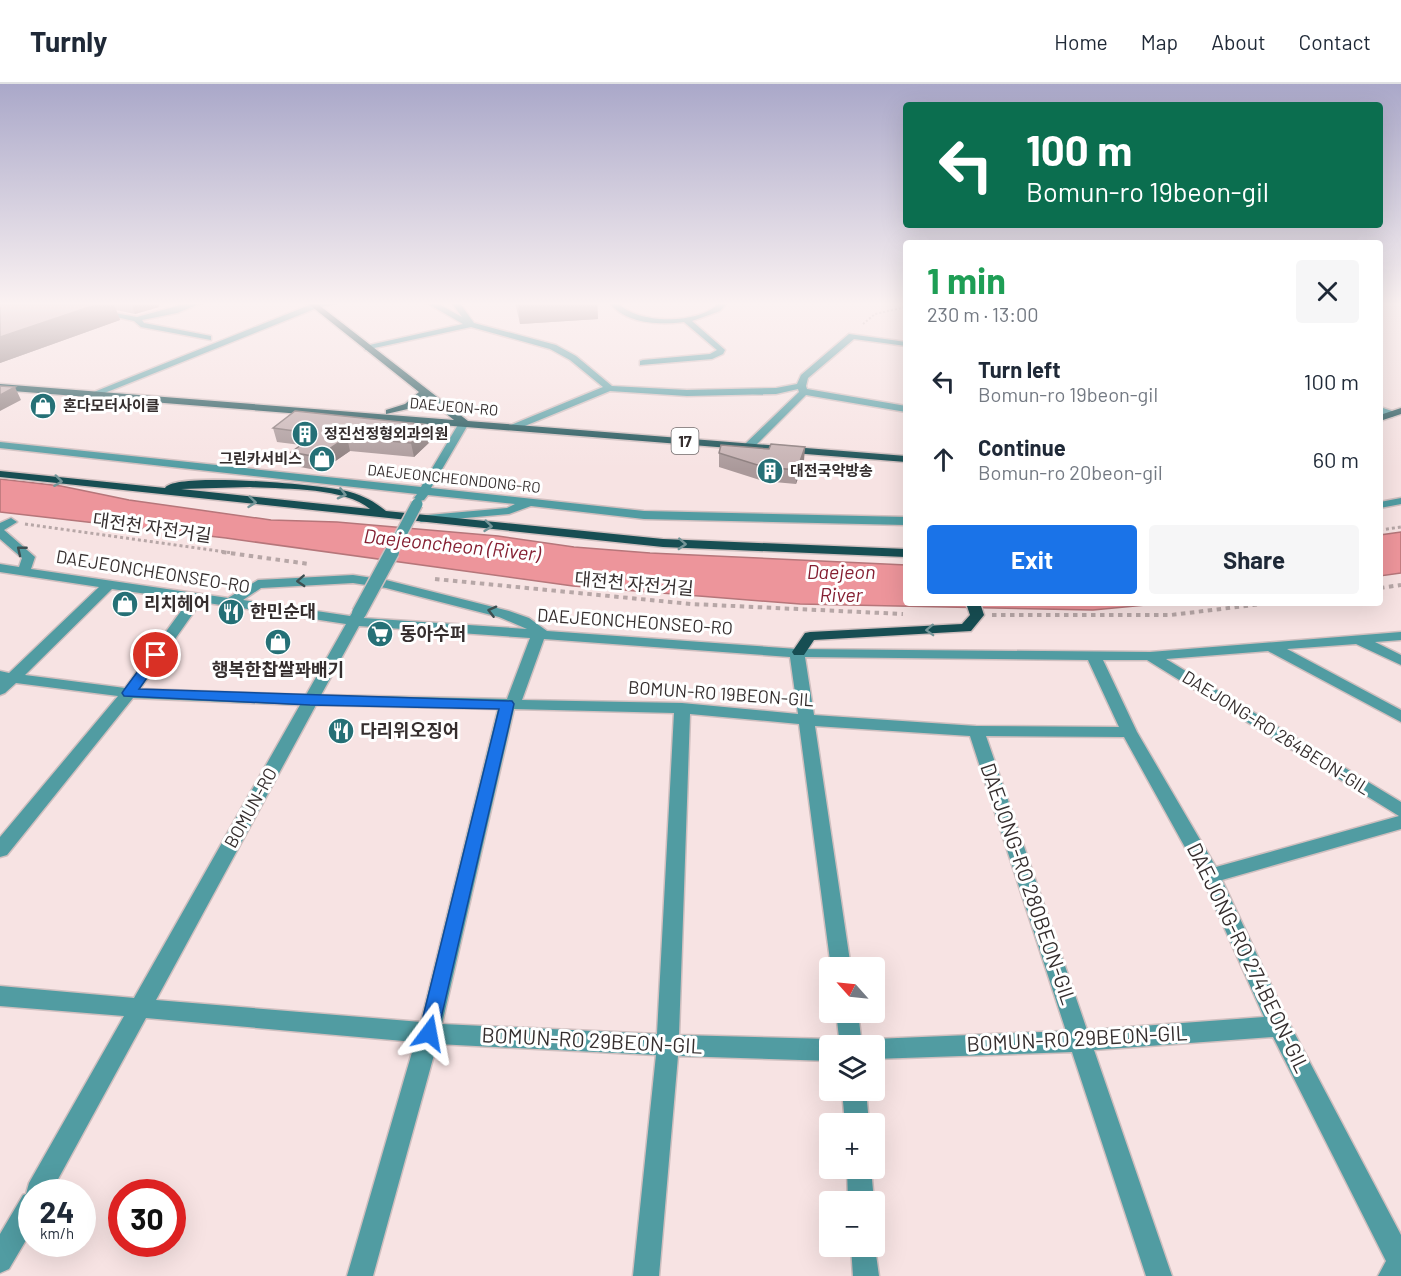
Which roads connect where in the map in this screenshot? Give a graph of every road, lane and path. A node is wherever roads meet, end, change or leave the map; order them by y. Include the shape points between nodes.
1 (183, 358) edge
2 (380, 358) edge
3 (572, 358) edge
4 (696, 358) edge
5 (827, 358) edge
6 (643, 363) dead end
7 (0, 387) edge
8 (609, 388) junction
9 (803, 389) junction
10 (424, 392) junction
11 (94, 394) junction
12 (903, 408) edge
13 (374, 415) junction
14 (464, 423) junction
15 (515, 427) junction
16 (0, 445) edge
17 (749, 446) junction
18 (903, 459) edge
19 (0, 474) edge
20 (307, 482) junction
21 (138, 490) junction
22 (424, 491) junction
23 (1401, 501) edge
24 (531, 503) junction
25 (1383, 504) edge
26 (384, 515) junction
27 (421, 518) junction
28 (903, 521) edge
29 (11, 522) joint
30 (1401, 526) edge
31 (0, 528) edge
32 (1383, 529) edge
33 (0, 533) edge
34 (903, 544) edge
35 (872, 552) junction
36 (903, 553) edge
37 (316, 565) dead end
38 (0, 568) edge
39 (23, 572) junction
40 (431, 578) dead end
41 (108, 585) junction
42 (1401, 585) edge
43 (1383, 588) edge
44 (197, 599) junction
45 (230, 603) junction
46 (1244, 606) edge
47 (975, 609) edge
48 (910, 614) dead end
49 (356, 617) junction
50 (541, 635) junction
51 (1401, 636) edge
52 (1358, 639) junction
53 (1270, 646) junction
54 (798, 653) junction
55 (1094, 656) junction
56 (1150, 656) junction
57 (1401, 661) edge
58 (6, 677) edge
59 (0, 690) edge
60 (129, 693) junction
61 (310, 700) junction
62 (510, 704) junction
63 (682, 708) junction
64 (1401, 717) edge
65 (807, 720) junction
66 (976, 730) junction
67 (1129, 732) junction
68 (1401, 810) edge
69 (1401, 822) edge
70 (0, 850) edge
71 (1211, 876) junction
72 (839, 957) edge
73 (0, 996) edge
74 (141, 1006) junction
75 (1280, 1026) junction
76 (429, 1033) junction
77 (1080, 1041) junction
78 (668, 1046) junction
79 (885, 1049) edge
80 (819, 1050) edge
81 (45, 1179) edge
82 (18, 1228) edge
83 (865, 1257) edge
84 (0, 1260) edge
85 (1401, 1263) edge
86 (360, 1276) edge
87 (646, 1276) edge
88 (866, 1276) edge
89 (1159, 1276) edge
90 (1390, 1276) edge

1 - 11 street
2 - 10 main road
3 - 8 street
4 - 6 street
5 - 9 street via 804,377
7 - 11 main road, DAEJEON-RO / 17
8 - 9 street via 687,393
8 - 15 street
9 - 12 street
9 - 17 street
10 - 13 main road via 406,408
10 - 14 main road
11 - 13 main road, DAEJEON-RO / 17
13 - 14 main road, DAEJEON-RO / 17
14 - 15 main road, DAEJEON-RO / 17
14 - 22 street, BOMUN-RO
15 - 17 main road, DAEJEON-RO / 17
16 - 20 street, DAEJEONCHEONDONG-RO
17 - 18 main road, DAEJEON-RO / 17
19 -> 21 main road
20 - 21 main road via 197,484
20 - 22 street, DAEJEONCHEONDONG-RO
20 -> 26 main road via 378,506
21 -> 26 main road
22 - 24 street, DAEJEONCHEONDONG-RO
22 - 49 street, BOMUN-RO, bridge
23 - 25 street
24 - 27 street via 509,511
24 - 28 street, DAEJEONCHEONDONG-RO via 644,515
26 - 27 main road
27 -> 35 main road via 663,543
29 - 31 street
29 - 37 path, 대전천 자전거길
30 - 32 path
39 -> 33 street via 29,557
34 - 35 main road
35 - 36 main road
38 - 39 street, DAEJEONCHEONSEO-RO
39 - 41 street, DAEJEONCHEONSEO-RO
40 - 48 path, 대전천 자전거길 via 691,604
41 - 44 street, DAEJEONCHEONSEO-RO
41 - 58 street
42 - 43 path
44 - 45 street, DAEJEONCHEONSEO-RO
44 - 60 street
45 - 49 street, DAEJEONCHEONSEO-RO
50 -> 45 street via 524,621 504,614 353,579 258,584
46 - 47 path via 1171,615
47 -> 54 main road via 966,628 810,636
49 - 50 street, DAEJEONCHEONSEO-RO
49 - 61 street, BOMUN-RO
50 - 54 street, DAEJEONCHEONSEO-RO
50 - 62 street
51 - 52 street, DAEJEONCHEONSEO-RO
52 - 53 street, DAEJEONCHEONSEO-RO
52 - 57 street
53 - 56 street, DAEJEONCHEONSEO-RO
53 - 64 street
54 - 55 street, DAEJEONCHEONSEO-RO
54 - 65 street
55 - 56 street, DAEJEONCHEONSEO-RO
55 - 67 street, DAEJONG-RO 274BEON-GIL
56 - 68 street, DAEJONG-RO 264BEON-GIL
58 - 59 street
58 - 60 street, BOMUN-RO 19BEON-GIL
60 - 61 street, BOMUN-RO 19BEON-GIL
60 - 70 street
61 - 62 street, BOMUN-RO 19BEON-GIL
61 - 74 street, BOMUN-RO
62 - 63 street, BOMUN-RO 19BEON-GIL
62 - 76 street
63 - 65 street, BOMUN-RO 19BEON-GIL
63 - 78 street
65 - 66 street, BOMUN-RO 19BEON-GIL
65 - 72 street
66 - 67 street, BOMUN-RO 19BEON-GIL
66 - 77 street, DAEJONG-RO 280BEON-GIL
67 - 71 street, DAEJONG-RO 274BEON-GIL
69 - 71 street
71 - 75 street, DAEJONG-RO 274BEON-GIL
73 - 74 street, BOMUN-RO 29BEON-GIL
74 - 76 street, BOMUN-RO 29BEON-GIL
74 - 81 street, BOMUN-RO
75 - 77 street, BOMUN-RO 29BEON-GIL
75 - 85 street, DAEJONG-RO 274BEON-GIL
76 - 78 street, BOMUN-RO 29BEON-GIL
76 - 86 street
77 - 79 street, BOMUN-RO 29BEON-GIL
77 - 89 street, DAEJONG-RO 280BEON-GIL
78 - 80 street, BOMUN-RO 29BEON-GIL
78 - 87 street
82 - 84 street
83 - 88 street
85 - 90 street

